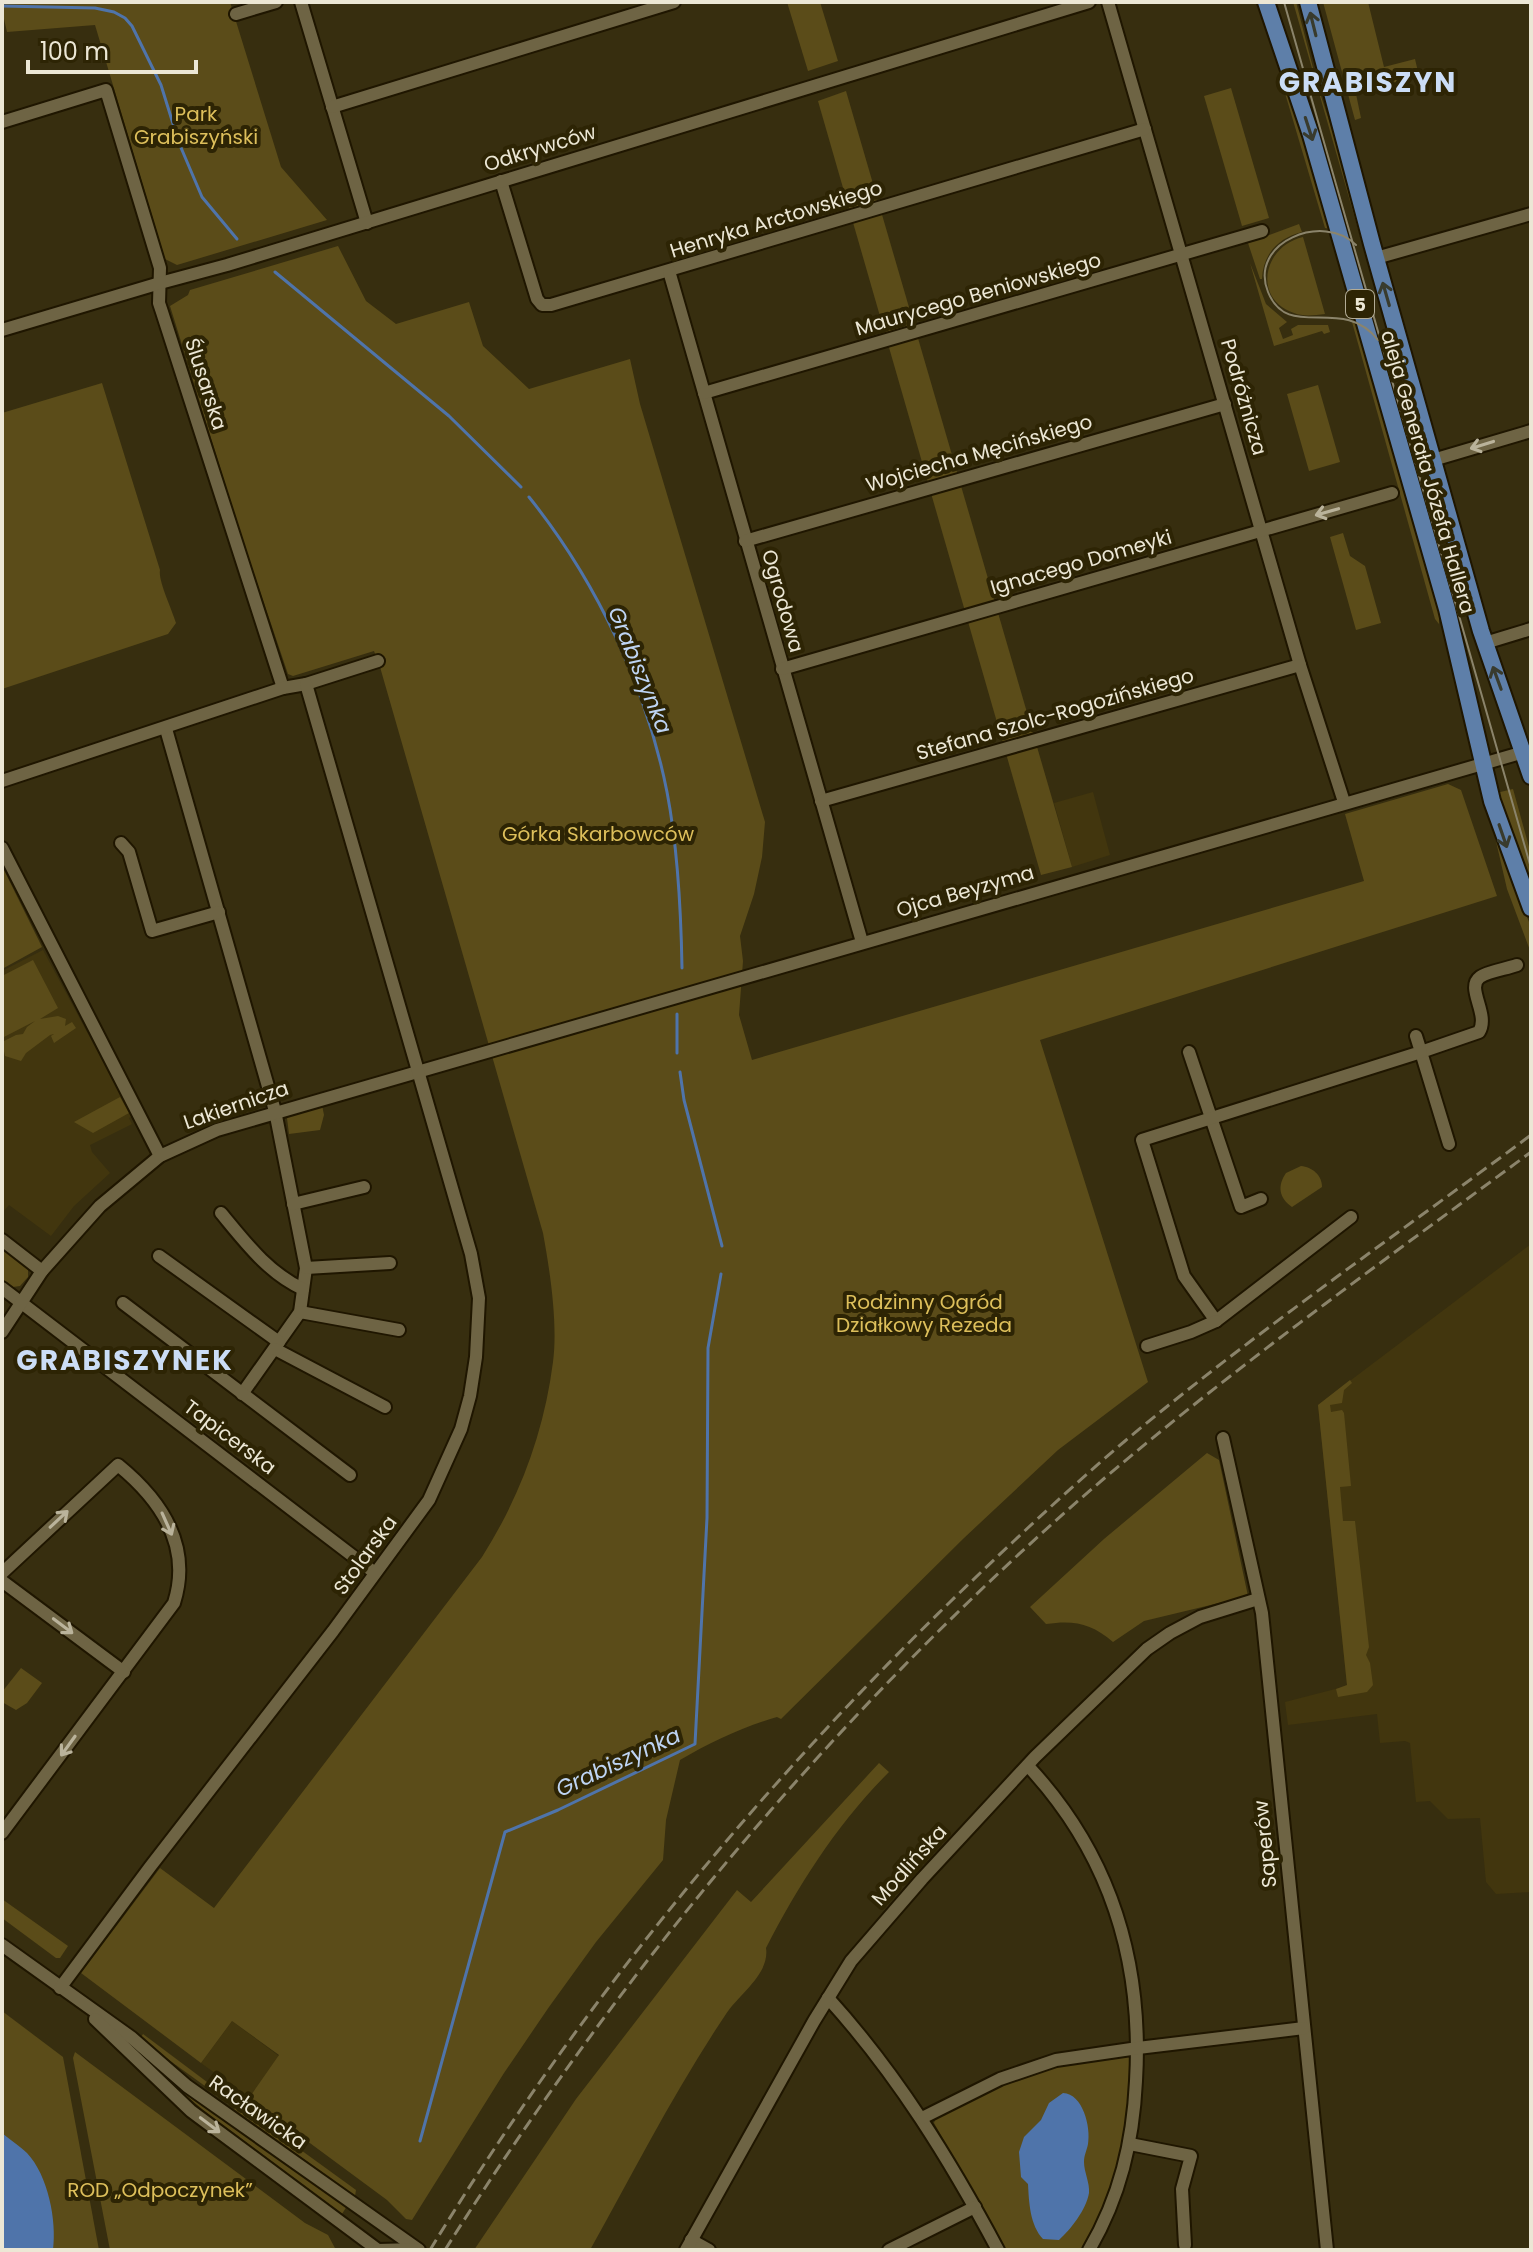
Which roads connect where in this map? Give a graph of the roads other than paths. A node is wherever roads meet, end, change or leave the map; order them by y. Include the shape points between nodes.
1 (276, 2) edge
2 (301, 2) edge
3 (674, 2) edge
4 (1089, 2) edge
5 (1108, 2) edge
6 (1266, 2) edge
7 (1308, 2) edge
8 (236, 14) dead end
9 (332, 107) junction
10 (2, 122) edge
11 (1145, 129) junction
12 (501, 181) junction
13 (1531, 214) edge
14 (367, 223) junction
15 (1262, 231) dead end
16 (1183, 256) junction
17 (1376, 258) junction
18 (669, 271) junction
19 (160, 283) junction
20 (2, 330) edge
21 (704, 393) junction
22 (1225, 404) junction
23 (1531, 431) edge
24 (1433, 460) junction
25 (1392, 493) dead end
26 (1261, 531) junction
27 (745, 541) junction
28 (1531, 629) edge
29 (1485, 643) junction
30 (378, 661) dead end
31 (1300, 665) junction
32 (782, 669) junction
33 (306, 684) junction
34 (283, 688) junction
35 (166, 729) junction
36 (1524, 752) junction
37 (1483, 763) junction
38 (1531, 776) edge
39 (2, 781) edge
40 (821, 801) junction
41 (1344, 802) junction
42 (121, 843) dead end
43 (2, 848) edge
44 (1531, 908) edge
45 (219, 912) junction
46 (862, 942) junction
47 (1517, 965) dead end
48 (1416, 1036) dead end
49 (1189, 1052) dead end
50 (1421, 1052) junction
51 (418, 1070) junction
52 (275, 1111) junction
53 (1213, 1118) junction
54 (1449, 1144) dead end
55 (160, 1156) junction
56 (364, 1187) dead end
57 (1261, 1199) dead end
58 (293, 1204) junction
59 (221, 1213) dead end
60 (1351, 1217) dead end
61 (2, 1240) edge
62 (159, 1256) dead end
63 (390, 1263) dead end
64 (306, 1268) junction
65 (42, 1271) junction
66 (2, 1288) edge
67 (303, 1289) junction
68 (22, 1303) junction
69 (123, 1303) dead end
70 (300, 1312) junction
71 (1216, 1321) junction
72 (399, 1330) dead end
73 (2, 1332) edge
74 (277, 1345) junction
75 (1147, 1346) dead end
76 (242, 1394) junction
77 (385, 1407) dead end
78 (1223, 1438) dead end
79 (350, 1475) dead end
80 (2, 1573) edge
81 (375, 1573) junction
82 (2, 1581) edge
83 (1258, 1599) junction
84 (124, 1672) junction
85 (1028, 1766) junction
86 (2, 1833) edge
87 (2, 1945) edge
88 (60, 1988) junction
89 (828, 1998) junction
90 (79, 2001) junction
91 (1304, 2028) junction
92 (1138, 2048) junction
93 (165, 2066) junction
94 (151, 2074) junction
95 (922, 2118) junction
96 (1130, 2144) junction
97 (975, 2207) junction
98 (368, 2215) junction
99 (688, 2245) edge
100 (1185, 2245) dead end
101 (378, 2250) edge
102 (418, 2250) edge
103 (709, 2250) edge
104 (889, 2250) edge
105 (998, 2250) edge
106 (1089, 2250) edge
107 (1327, 2250) edge

1 - 8 street
2 - 9 street
3 - 9 street
4 - 12 street, Odkrywców
5 - 11 street, Podróżnicza
6 -> 37 main road, aleja Generała Józefa Hallera / 5 via 1311,135 1447,609
17 -> 7 main road, aleja Generała Józefa Hallera / 5
9 - 14 street
10 - 19 street, Ślusarska via 106,90 160,268
11 - 16 street, Podróżnicza
11 - 18 street, Henryka Arctowskiego
12 - 14 street, Odkrywców
12 - 18 street, Henryka Arctowskiego via 542,305
13 - 17 street
14 - 19 street, Odkrywców
15 - 16 street, Maurycego Beniowskiego
16 - 21 street, Maurycego Beniowskiego
16 - 22 street, Podróżnicza
24 -> 17 main road, aleja Generała Józefa Hallera / 5
18 - 21 street, Ogrodowa
19 - 20 street, Odkrywców
19 - 34 street, Ślusarska via 159,303
21 - 27 street, Ogrodowa
22 - 26 street, Podróżnicza
22 - 27 street, Wojciecha Męcińskiego
23 -> 24 street
24 - 29 main road, aleja Generała Józefa Hallera / 5
25 -> 26 street, Ignacego Domeyki
26 - 31 street, Podróżnicza
26 - 32 street, Ignacego Domeyki
27 - 32 street, Ogrodowa
28 - 29 street
36 -> 29 main road, aleja Generała Józefa Hallera / 5
30 - 33 street
31 - 40 street, Stefana Szolc-Rogozińskiego
31 - 41 street, Podróżnicza
32 - 40 street, Ogrodowa
33 - 34 street
33 - 51 street
34 - 35 street
35 - 39 street
35 - 45 street
36 - 37 street, Ojca Beyzyma
36 - 38 main road, aleja Generała Józefa Hallera / 5
37 - 41 street, Ojca Beyzyma
37 -> 44 main road, aleja Generała Józefa Hallera / 5
40 - 46 street, Ogrodowa
41 - 46 street, Ojca Beyzyma
42 - 45 street via 129,852 152,931
43 - 55 street
45 - 52 street
46 - 51 street, Ojca Beyzyma
47 - 50 street via 1476,982 1484,1020 1479,1032
48 - 50 street
49 - 53 street
50 - 53 street
50 - 54 street
51 - 52 street, Lakiernicza
51 - 81 street, Stolarska via 471,1254 479,1298 476,1357 461,1429 429,1500
52 - 55 street, Lakiernicza
52 - 58 street
53 - 57 street via 1241,1207
53 - 71 street via 1142,1140 1184,1276
55 - 65 street, Lakiernicza via 100,1206
56 - 58 street
58 - 64 street
59 - 67 street via 259,1258
60 - 71 street
61 - 65 street
62 - 74 street
63 - 64 street
64 - 67 street
65 - 68 street, Lakiernicza
66 - 68 street, Tapicerska
67 - 70 street
68 - 73 street, Lakiernicza
68 - 81 street, Tapicerska
69 - 76 street
70 - 72 street
70 - 74 street
71 - 75 street
74 - 76 street
74 - 77 street
76 - 79 street
78 - 83 street, Saperów
80 -> 84 street via 118,1465 144,1488 168,1521 181,1570 174,1603
81 - 88 street, Stolarska
82 -> 84 street
83 - 85 street, Modlińska via 1200,1617 1147,1649
83 - 91 street, Saperów
84 -> 86 street
85 - 89 street, Modlińska via 851,1961
85 - 92 street via 1085,1841 1111,1896 1130,1957
87 - 88 street, Racławicka
88 - 90 street, Racławicka
89 - 95 street
89 - 99 street, Modlińska
90 - 93 street, Racławicka
90 - 94 street, Racławicka
91 - 92 street
91 - 107 street, Saperów
92 - 95 street via 1056,2060 964,2095
92 - 96 street
93 - 94 street via 156,2065
93 - 98 street, Racławicka
94 -> 101 street, Racławicka via 191,2111
95 - 97 street
96 - 100 street via 1191,2156 1182,2189
96 - 106 street via 1120,2187
97 - 104 street
97 - 105 street
98 - 101 street
98 - 102 street, Racławicka
99 - 103 street
101 - 102 street

